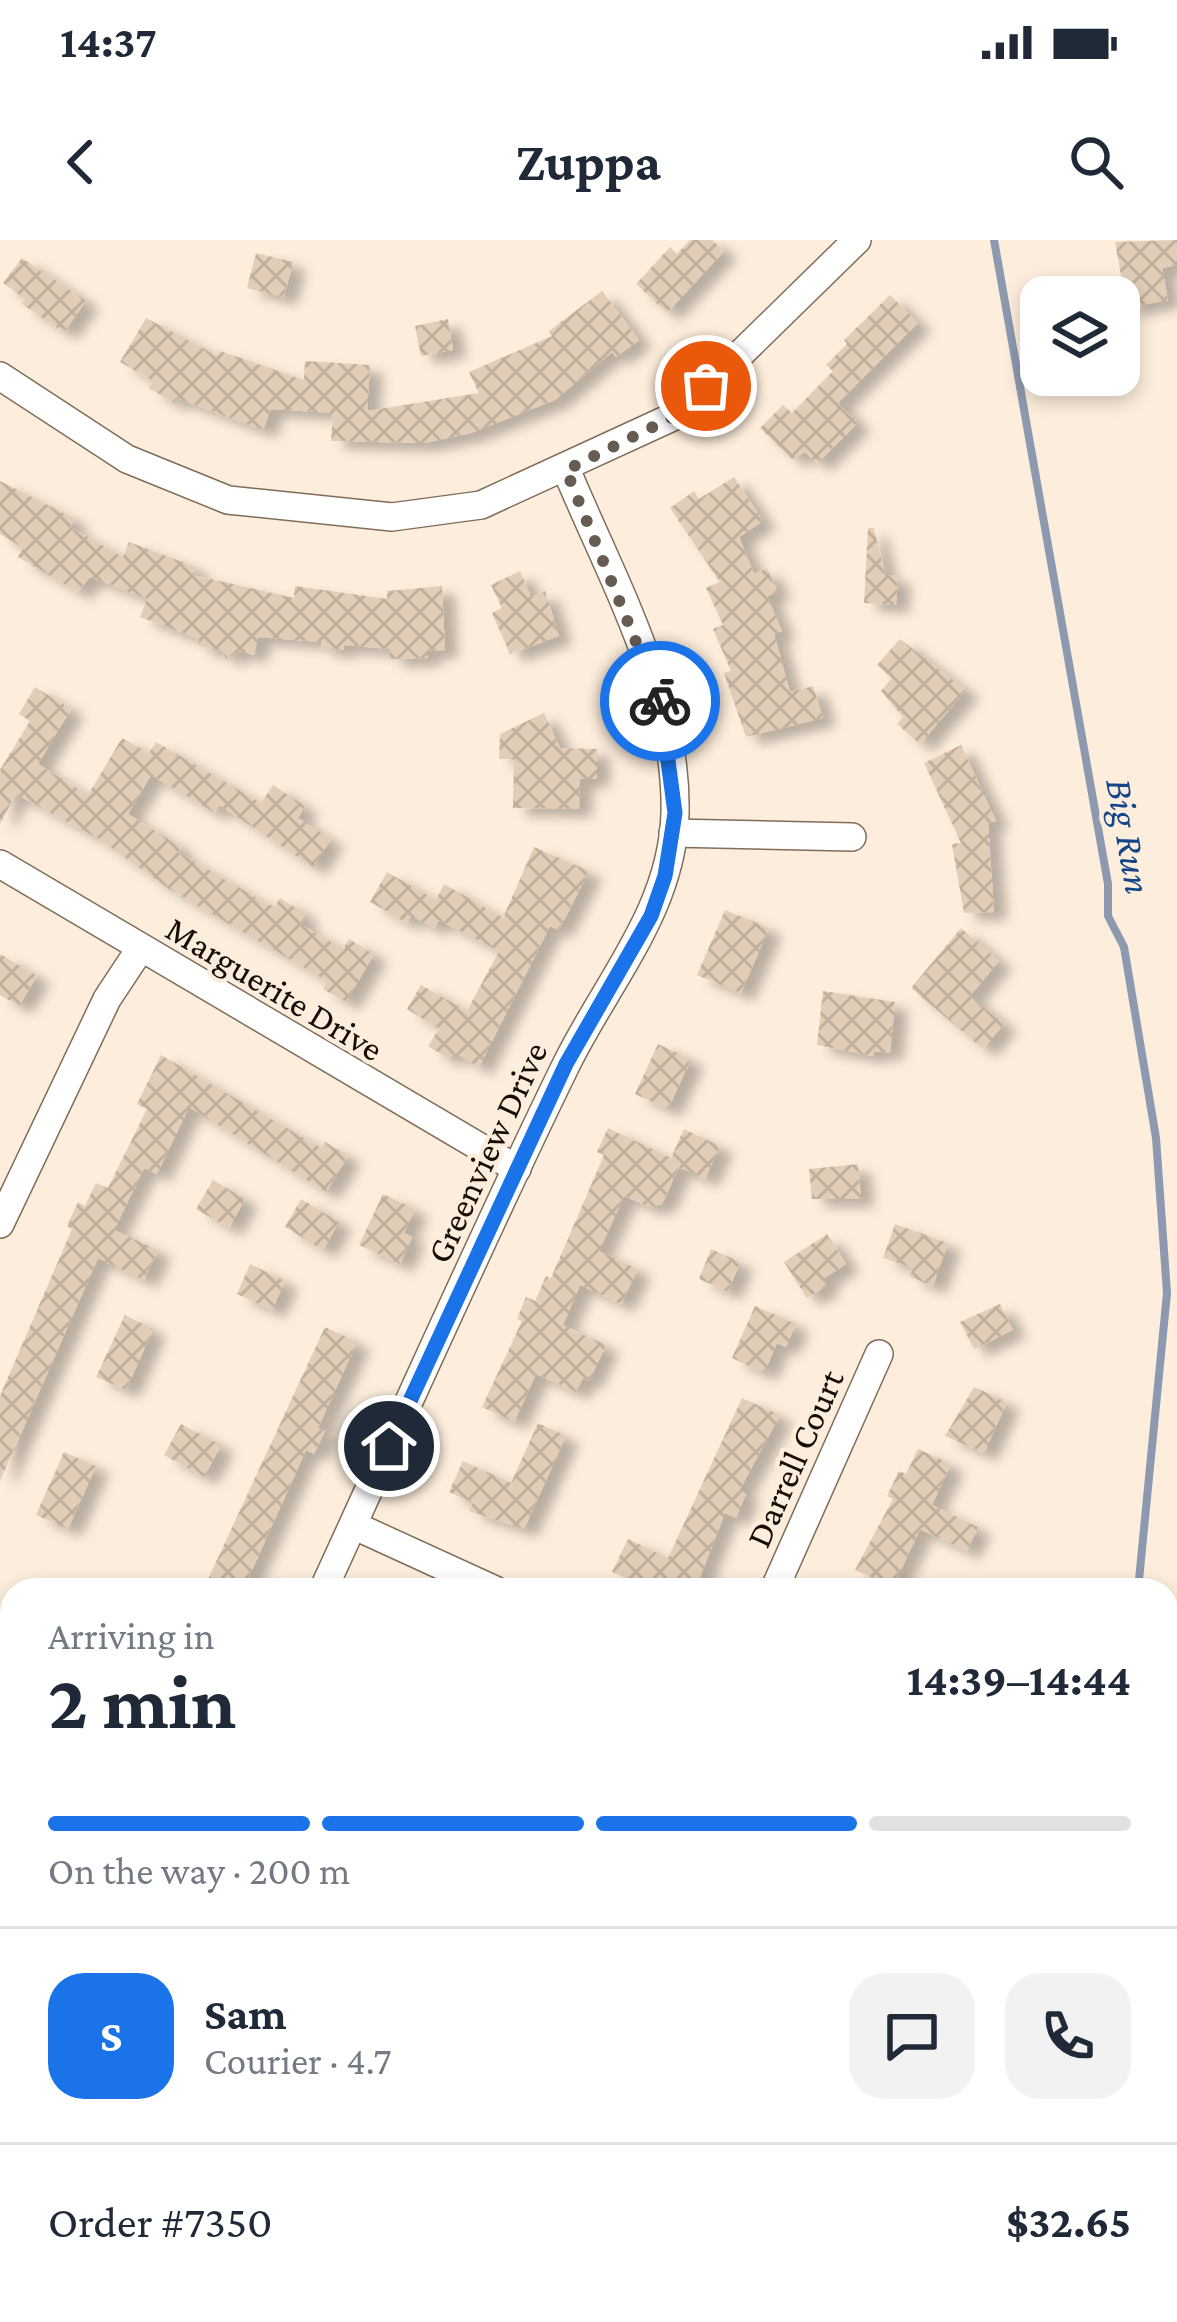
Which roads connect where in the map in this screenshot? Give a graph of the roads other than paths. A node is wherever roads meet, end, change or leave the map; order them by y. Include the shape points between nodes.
1 (838, 246) edge
2 (0, 376) edge
3 (566, 470) junction
4 (673, 833) junction
5 (852, 837) dead end
6 (0, 864) edge
7 (140, 949) junction
8 (517, 1169) junction
9 (0, 1224) edge
10 (879, 1354) dead end
11 (353, 1525) junction
12 (329, 1578) edge
13 (470, 1578) edge
14 (779, 1578) edge

1 - 3 street via 679,414
2 - 3 street via 127,459 228,500 392,517 481,505
3 - 4 street, Greenview Drive via 658,692 673,771
4 - 5 street
4 - 8 street, Greenview Drive via 651,916
6 - 7 street, Marguerite Drive
7 - 8 street, Marguerite Drive
7 - 9 street via 107,999
8 - 11 street, Greenview Drive
10 - 14 street, Darrell Court
11 - 12 street, Greenview Drive
11 - 13 street

